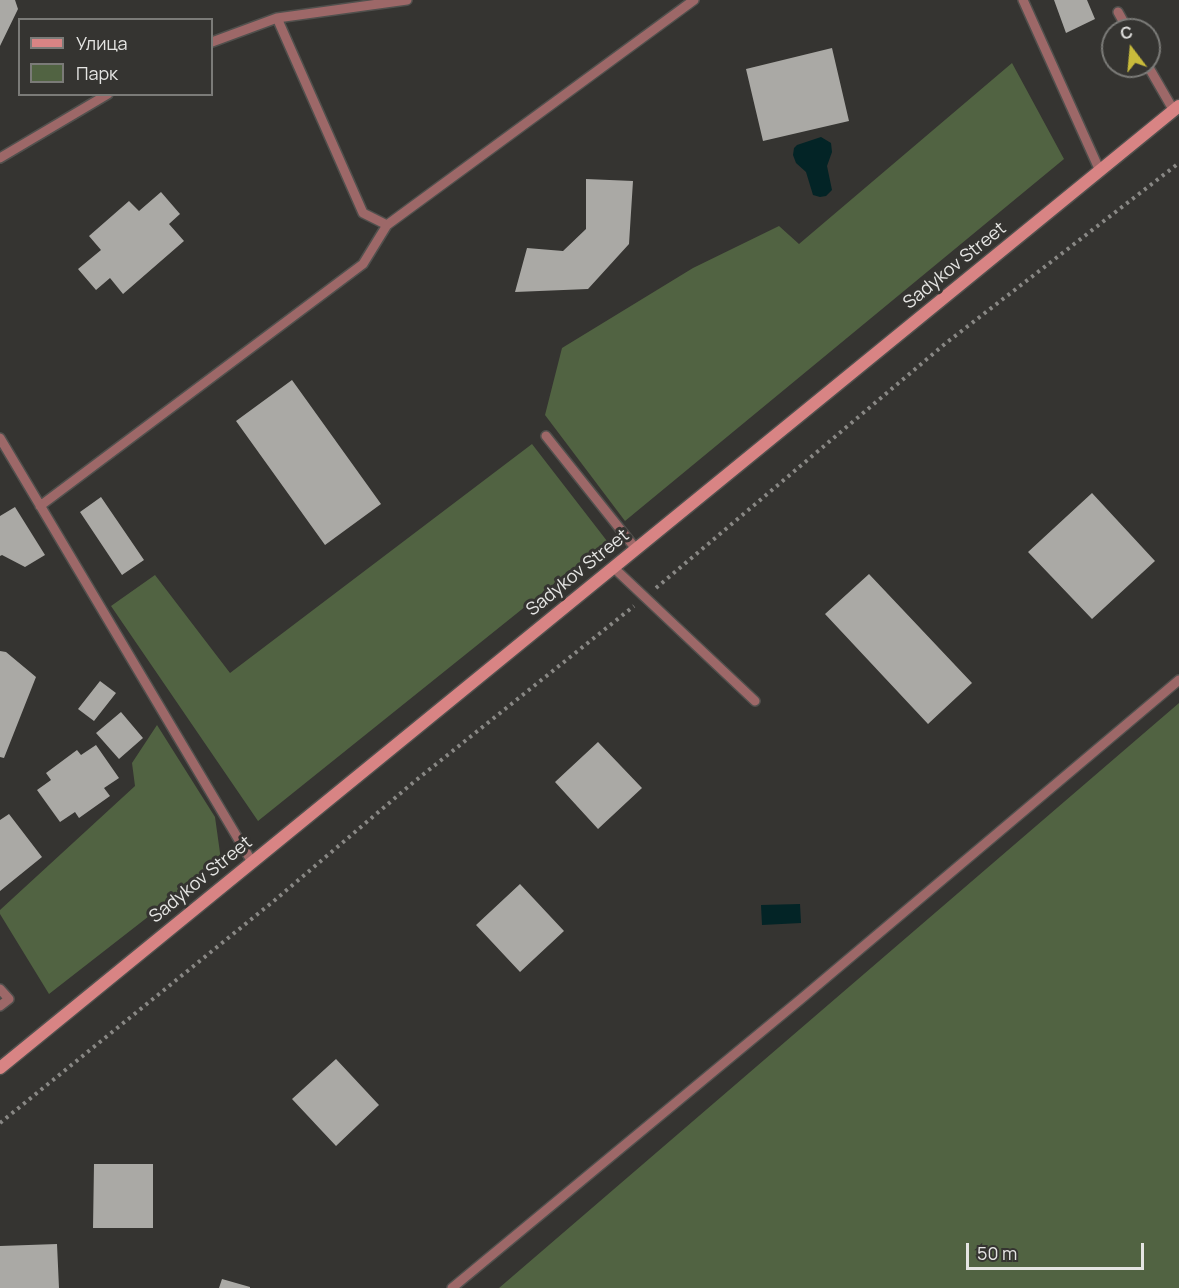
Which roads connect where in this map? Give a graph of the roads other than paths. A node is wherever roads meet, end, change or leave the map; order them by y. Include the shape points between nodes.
1 (407, 0) edge
2 (694, 0) edge
3 (1023, 0) edge
4 (1118, 12) dead end
5 (277, 18) junction
6 (1121, 18) edge
7 (213, 42) edge
8 (1157, 78) edge
9 (105, 96) edge
10 (1176, 109) edge
11 (0, 158) edge
12 (1100, 171) junction
13 (387, 225) junction
14 (546, 436) dead end
15 (0, 438) edge
16 (40, 506) junction
17 (636, 549) junction
18 (614, 568) junction
19 (1179, 680) edge
20 (755, 701) dead end
21 (252, 862) junction
22 (0, 989) edge
23 (0, 1006) edge
24 (0, 1067) edge
25 (452, 1288) edge

1 - 5 lane
2 - 13 lane
3 - 12 lane
4 - 6 lane
5 - 7 lane
5 - 13 lane via 363,213
8 - 10 lane
9 - 11 lane
10 - 12 street, Sadykov Street
12 - 17 street, Sadykov Street
13 - 16 lane via 363,264
14 - 17 lane
15 - 16 lane
16 - 21 lane
17 - 18 street, Sadykov Street
18 - 20 lane
18 - 21 street, Sadykov Street
19 - 25 lane
21 - 24 street, Sadykov Street
22 - 23 lane via 9,999

